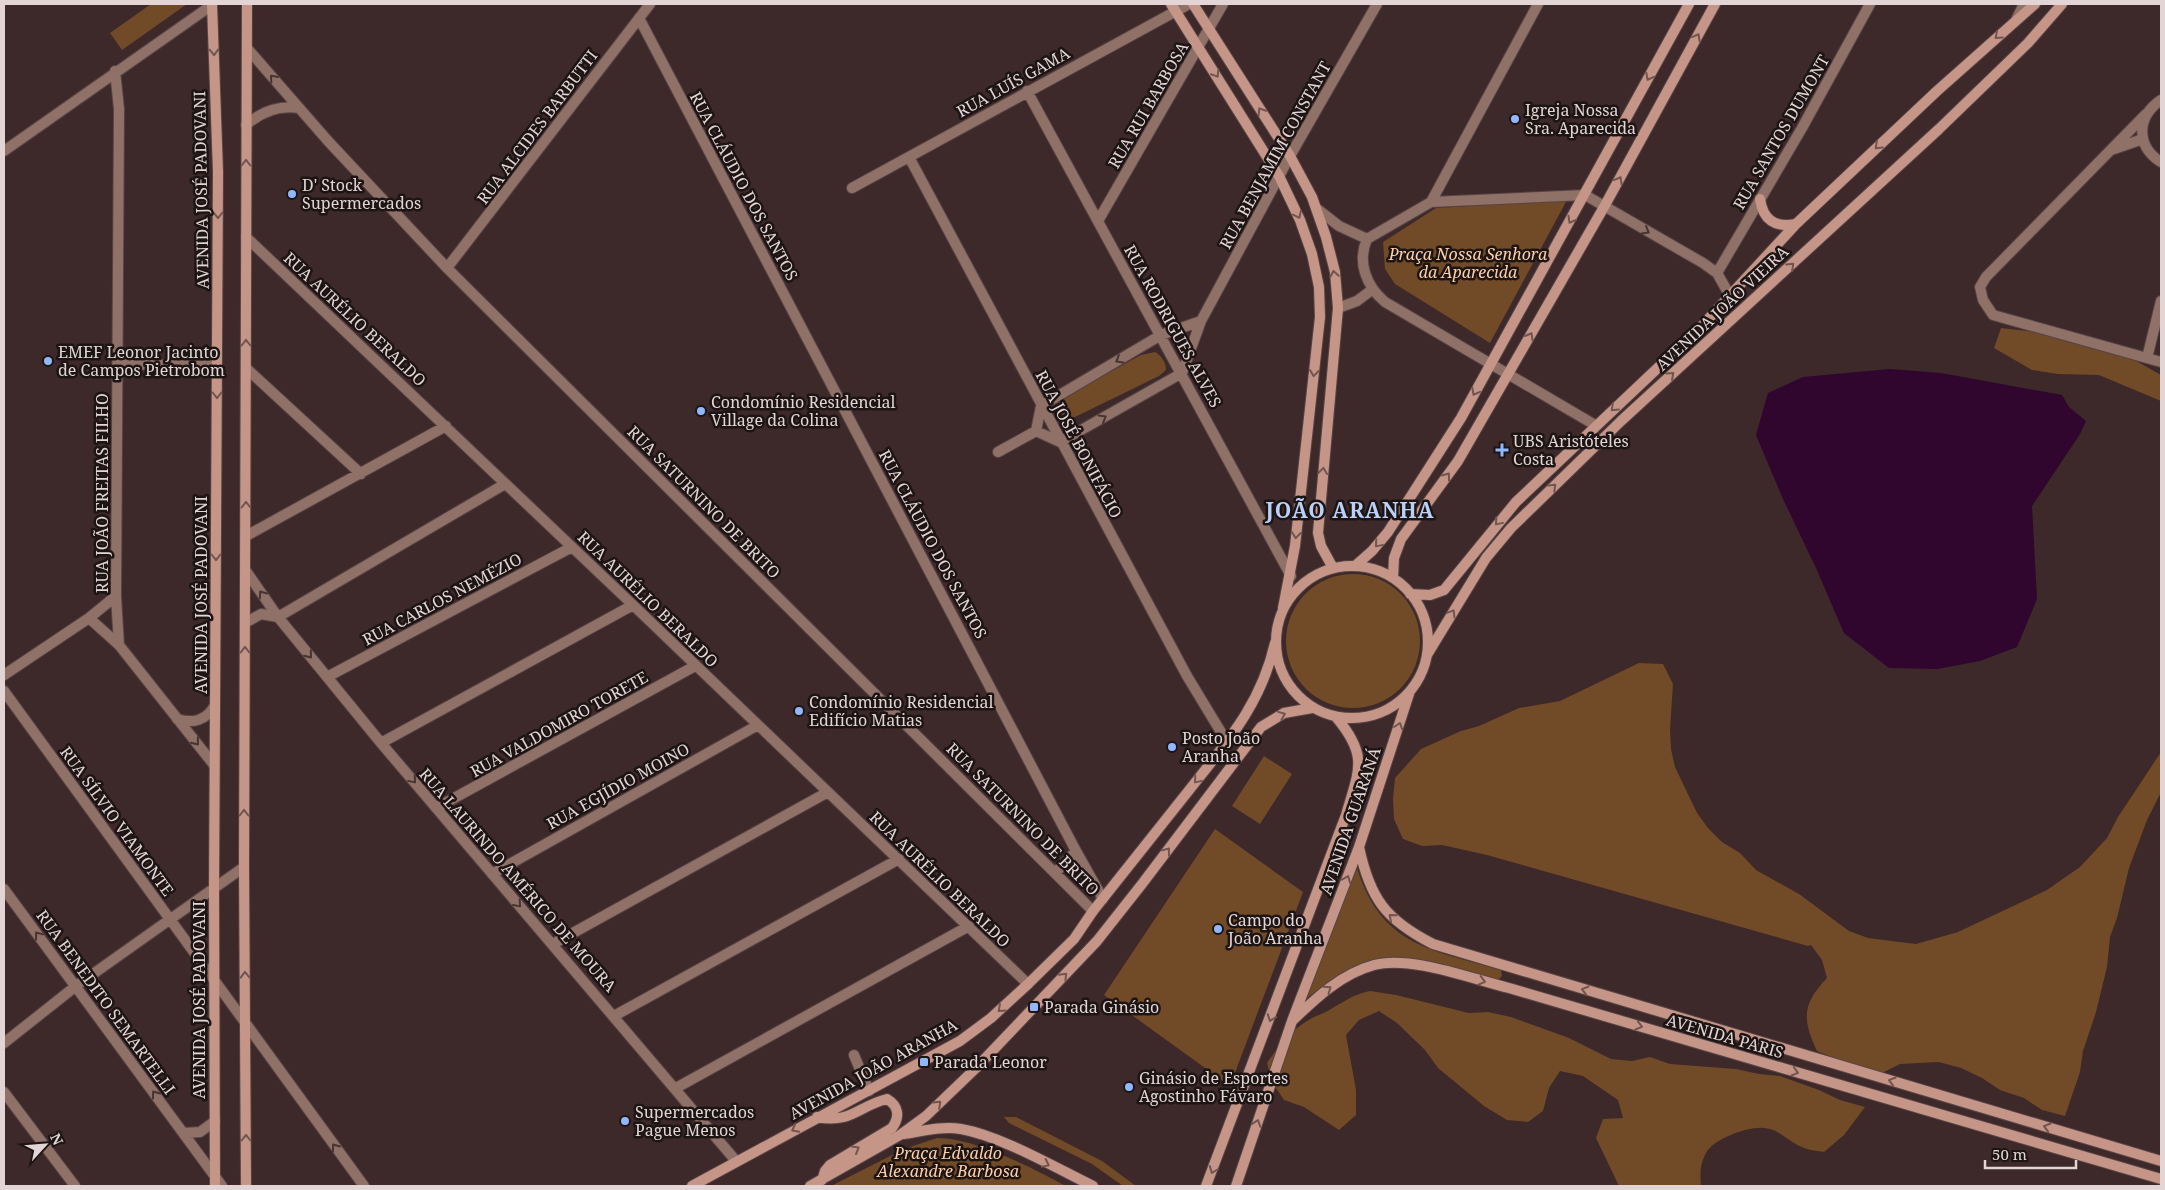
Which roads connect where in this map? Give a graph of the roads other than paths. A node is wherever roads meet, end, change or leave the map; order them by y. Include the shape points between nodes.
1 (212, 4) edge
2 (247, 4) edge
3 (650, 4) edge
4 (1189, 4) edge
5 (1193, 4) edge
6 (1223, 4) edge
7 (1377, 4) edge
8 (1538, 4) edge
9 (1689, 4) edge
10 (1715, 4) edge
11 (1870, 4) edge
12 (2024, 4) edge
13 (2035, 4) edge
14 (2062, 4) edge
15 (1173, 7) edge
16 (639, 18) junction
17 (2017, 18) junction
18 (1208, 29) junction
19 (1199, 47) junction
20 (247, 48) junction
21 (116, 71) junction
22 (1027, 91) junction
23 (2161, 100) edge
24 (299, 108) junction
25 (2146, 114) junction
26 (246, 125) junction
27 (2143, 139) junction
28 (4, 151) edge
29 (2108, 151) junction
30 (1290, 156) junction
31 (909, 157) junction
32 (2161, 162) edge
33 (1279, 176) junction
34 (852, 188) dead end
35 (1585, 195) junction
36 (1760, 200) junction
37 (1431, 202) junction
38 (1604, 207) junction
39 (1316, 208) junction
40 (1098, 221) junction
41 (1796, 224) junction
42 (246, 237) junction
43 (1368, 239) junction
44 (447, 268) junction
45 (1717, 273) junction
46 (1373, 289) junction
47 (1730, 296) junction
48 (2161, 301) edge
49 (1338, 308) junction
50 (1201, 321) junction
51 (1161, 334) junction
52 (2147, 358) junction
53 (2161, 362) edge
54 (118, 364) junction
55 (1491, 364) junction
56 (217, 366) junction
57 (246, 368) junction
58 (1182, 373) junction
59 (1508, 374) junction
60 (1041, 406) junction
61 (1595, 425) junction
62 (446, 426) junction
63 (1036, 432) junction
64 (1060, 442) junction
65 (998, 452) dead end
66 (361, 474) junction
67 (505, 484) junction
68 (246, 536) junction
69 (572, 547) junction
70 (1355, 566) junction
71 (1333, 568) junction
72 (246, 572) junction
73 (1291, 576) junction
74 (1393, 578) junction
75 (1410, 594) junction
76 (116, 596) junction
77 (633, 605) junction
78 (1283, 608) junction
79 (278, 617) junction
80 (89, 618) junction
81 (245, 623) junction
82 (1276, 643) junction
83 (119, 645) junction
84 (1427, 655) junction
85 (696, 666) junction
86 (4, 674) edge
87 (327, 677) junction
88 (4, 691) edge
89 (1410, 692) junction
90 (215, 705) junction
91 (1312, 708) junction
92 (1336, 717) junction
93 (177, 719) junction
94 (758, 725) junction
95 (1227, 742) junction
96 (381, 743) junction
97 (214, 766) junction
98 (828, 792) junction
99 (436, 808) junction
100 (1359, 847) junction
101 (1076, 851) junction
102 (899, 859) junction
103 (244, 866) junction
104 (1056, 872) junction
105 (492, 874) junction
106 (4, 889) edge
107 (214, 890) junction
108 (1103, 898) junction
109 (1094, 911) junction
110 (169, 918) junction
111 (969, 926) junction
112 (553, 944) junction
113 (215, 980) junction
114 (1028, 984) junction
115 (76, 986) junction
116 (614, 1016) junction
117 (1292, 1021) junction
118 (245, 1024) junction
119 (4, 1043) edge
120 (854, 1055) dead end
121 (676, 1088) junction
122 (869, 1091) junction
123 (4, 1092) edge
124 (1956, 1100) junction
125 (817, 1117) junction
126 (1952, 1118) junction
127 (215, 1121) junction
128 (184, 1133) junction
129 (900, 1135) junction
130 (736, 1161) junction
131 (2161, 1161) edge
132 (822, 1180) junction
133 (2161, 1180) edge
134 (215, 1181) edge
135 (75, 1186) edge
136 (222, 1186) edge
137 (246, 1186) edge
138 (364, 1186) edge
139 (692, 1186) edge
140 (810, 1186) edge
141 (1093, 1186) edge
142 (1206, 1186) edge
143 (1236, 1186) edge

1 - 21 street
1 -> 56 street, AVENIDA JOSÉ PADOVANI via 218,172
2 - 20 street
3 - 16 street, RUA ALCIDES BARBUTTI
4 - 15 street, RUA LUÍS GAMA
5 - 18 street
6 - 18 street, RUA RUI BARBOSA
7 - 30 street, RUA BENJAMIM CONSTANT
8 - 37 street
9 -> 35 street
38 -> 10 street
11 - 36 street, RUA SANTOS DUMONT
12 - 17 street
13 - 17 street, AVENIDA JOÃO VIEIRA
84 -> 14 street, AVENIDA JOÃO VIEIRA via 1486,558 1512,528 1621,421 1939,129 2028,43
15 - 19 street
15 - 22 street, RUA LUÍS GAMA
16 - 44 street, RUA ALCIDES BARBUTTI
16 - 101 street, RUA CLÁUDIO DOS SANTOS
17 -> 41 street, AVENIDA JOÃO VIEIRA
18 - 19 street, RUA RUI BARBOSA
30 -> 18 street
19 -> 33 street
19 - 40 street, RUA RUI BARBOSA
24 -> 20 street, RUA SATURNINO DE BRITO
20 - 26 street
21 - 28 street
21 - 54 street, RUA JOÃO FREITAS FILHO via 119,109
22 - 31 street, RUA LUÍS GAMA
22 - 40 street, RUA RODRIGUES ALVES
23 - 25 street
24 - 26 street via 266,112
24 - 44 street, RUA SATURNINO DE BRITO
25 - 27 street
25 - 29 street
42 -> 26 street
27 - 29 street
27 - 32 street via 2153,157
29 - 52 street via 1980,287 1983,300 1993,315
30 - 33 street, RUA BENJAMIM CONSTANT
30 - 39 street
31 - 34 street, RUA LUÍS GAMA
31 - 60 street, RUA JOSÉ BONIFÁCIO
33 - 50 street, RUA BENJAMIM CONSTANT
33 -> 73 street via 1312,254 1319,287 1320,317
35 - 37 street
35 - 38 street
35 -> 55 street
36 - 41 street via 1770,221 1786,226
36 - 45 street, RUA SANTOS DUMONT
37 - 43 street
38 -> 45 street
59 -> 38 street
39 - 43 street via 1339,226
49 -> 39 street via 1334,272
40 - 51 street, RUA RODRIGUES ALVES
41 - 47 street, AVENIDA JOÃO VIEIRA
57 -> 42 street
42 - 62 street, RUA AURÉLIO BERALDO
43 - 46 street via 1363,249 1362,264
44 - 104 street, RUA SATURNINO DE BRITO
45 - 47 street
46 - 49 street via 1357,301
46 - 55 street via 1376,295 1399,312
47 -> 61 street, AVENIDA JOÃO VIEIRA
48 - 52 street
71 -> 49 street via 1318,533
50 - 51 street
50 - 58 street, RUA BENJAMIM CONSTANT
51 - 58 street, RUA RODRIGUES ALVES
51 -> 60 street
52 - 53 street
54 - 56 street
54 - 76 street, RUA JOÃO FREITAS FILHO
55 - 59 street
55 -> 70 street via 1461,418 1388,532
56 -> 90 street, AVENIDA JOSÉ PADOVANI
57 - 66 street
68 -> 57 street
64 -> 58 street
58 - 73 street, RUA RODRIGUES ALVES
59 - 61 street
74 -> 59 street via 1394,558 1401,539 1458,461
60 - 63 street
60 - 64 street, RUA JOSÉ BONIFÁCIO
61 -> 75 street, AVENIDA JOÃO VIEIRA via 1516,502 1444,590 1430,595
62 - 66 street
62 - 67 street, RUA AURÉLIO BERALDO
63 - 64 street
63 - 65 street
64 - 95 street, RUA JOSÉ BONIFÁCIO via 1187,676
66 - 68 street
67 - 69 street, RUA AURÉLIO BERALDO
67 - 79 street
68 - 72 street
69 - 77 street, RUA AURÉLIO BERALDO
69 - 87 street, RUA CARLOS NEMÉZIO
70 - 71 street
70 - 74 street
71 - 78 street via 1304,583
79 -> 72 street, RUA LAURINDO AMÉRICO DE MOURA
72 - 81 street
73 - 78 street
74 - 75 street
75 - 84 street via 1421,612 1427,633
76 - 80 street
76 - 83 street, RUA JOÃO FREITAS FILHO
77 - 85 street, RUA AURÉLIO BERALDO
77 - 96 street
78 - 82 street via 1277,625
79 - 81 street via 261,614
79 -> 87 street, RUA LAURINDO AMÉRICO DE MOURA
80 - 83 street
80 - 86 street
103 -> 81 street
82 - 91 street via 1283,675 1295,693
82 - 95 street, AVENIDA JOÃO ARANHA via 1256,698
83 - 93 street
84 - 89 street
85 - 94 street, RUA AURÉLIO BERALDO
85 - 99 street, RUA VALDOMIRO TORETE
87 - 96 street, RUA LAURINDO AMÉRICO DE MOURA
88 - 110 street, RUA SÍLVIO VIAMONTE
89 - 92 street via 1395,705 1376,714
100 -> 89 street, AVENIDA GUARANÁ
90 - 93 street via 198,721
90 - 97 street, AVENIDA JOSÉ PADOVANI
91 - 92 street
129 -> 91 street via 965,1080 1084,956 1261,726 1284,713
92 -> 142 street, AVENIDA GUARANÁ via 1349,732 1359,756 1357,780
93 -> 97 street
94 - 98 street, RUA AURÉLIO BERALDO
94 - 105 street, RUA EGJÍDIO MOINO
95 -> 108 street, AVENIDA JOÃO ARANHA
96 -> 99 street, RUA LAURINDO AMÉRICO DE MOURA
97 - 107 street, AVENIDA JOSÉ PADOVANI
98 - 102 street, RUA AURÉLIO BERALDO
98 - 112 street
99 - 105 street, RUA LAURINDO AMÉRICO DE MOURA
117 -> 100 street, AVENIDA GUARANÁ
124 -> 100 street, AVENIDA PARIS via 1433,944 1409,932 1387,913 1370,884
101 - 104 street
101 - 108 street, RUA CLÁUDIO DOS SANTOS
102 - 111 street, RUA AURÉLIO BERALDO
102 - 116 street
103 - 107 street
118 -> 103 street
104 - 109 street, RUA SATURNINO DE BRITO
105 -> 112 street, RUA LAURINDO AMÉRICO DE MOURA
115 -> 106 street, RUA BENEDITO SEMARTELLI
107 - 110 street
107 - 113 street, AVENIDA JOSÉ PADOVANI
108 - 109 street, AVENIDA JOÃO ARANHA
109 - 114 street, AVENIDA JOÃO ARANHA via 1074,939
110 - 113 street, RUA SÍLVIO VIAMONTE
110 - 115 street
111 - 114 street, RUA AURÉLIO BERALDO
111 - 121 street
112 - 116 street, RUA LAURINDO AMÉRICO DE MOURA
113 - 118 street, RUA SÍLVIO VIAMONTE
113 - 127 street, AVENIDA JOSÉ PADOVANI
114 -> 122 street, AVENIDA JOÃO ARANHA via 960,1041
115 - 119 street
128 -> 115 street, RUA BENEDITO SEMARTELLI
116 - 121 street, RUA LAURINDO AMÉRICO DE MOURA
117 -> 126 street, AVENIDA PARIS via 1319,995 1352,973 1374,965 1399,962 1509,988
143 -> 117 street, AVENIDA GUARANÁ
137 -> 118 street
138 -> 118 street, RUA SÍLVIO VIAMONTE
120 - 122 street
121 - 130 street, RUA LAURINDO AMÉRICO DE MOURA
122 - 125 street, AVENIDA JOÃO ARANHA
123 - 135 street
124 - 126 street
131 -> 124 street, AVENIDA PARIS
125 -> 130 street, AVENIDA JOÃO ARANHA
132 -> 125 street via 830,1165 892,1128 898,1118 898,1109 887,1099 844,1118 829,1120
126 - 133 street, AVENIDA PARIS
127 - 128 street via 200,1132
127 - 134 street, AVENIDA JOSÉ PADOVANI
128 - 134 street, RUA BENEDITO SEMARTELLI
129 - 132 street
129 -> 141 street via 939,1128 976,1133
130 - 139 street, AVENIDA JOÃO ARANHA
132 - 140 street
134 - 136 street, RUA BENEDITO SEMARTELLI

